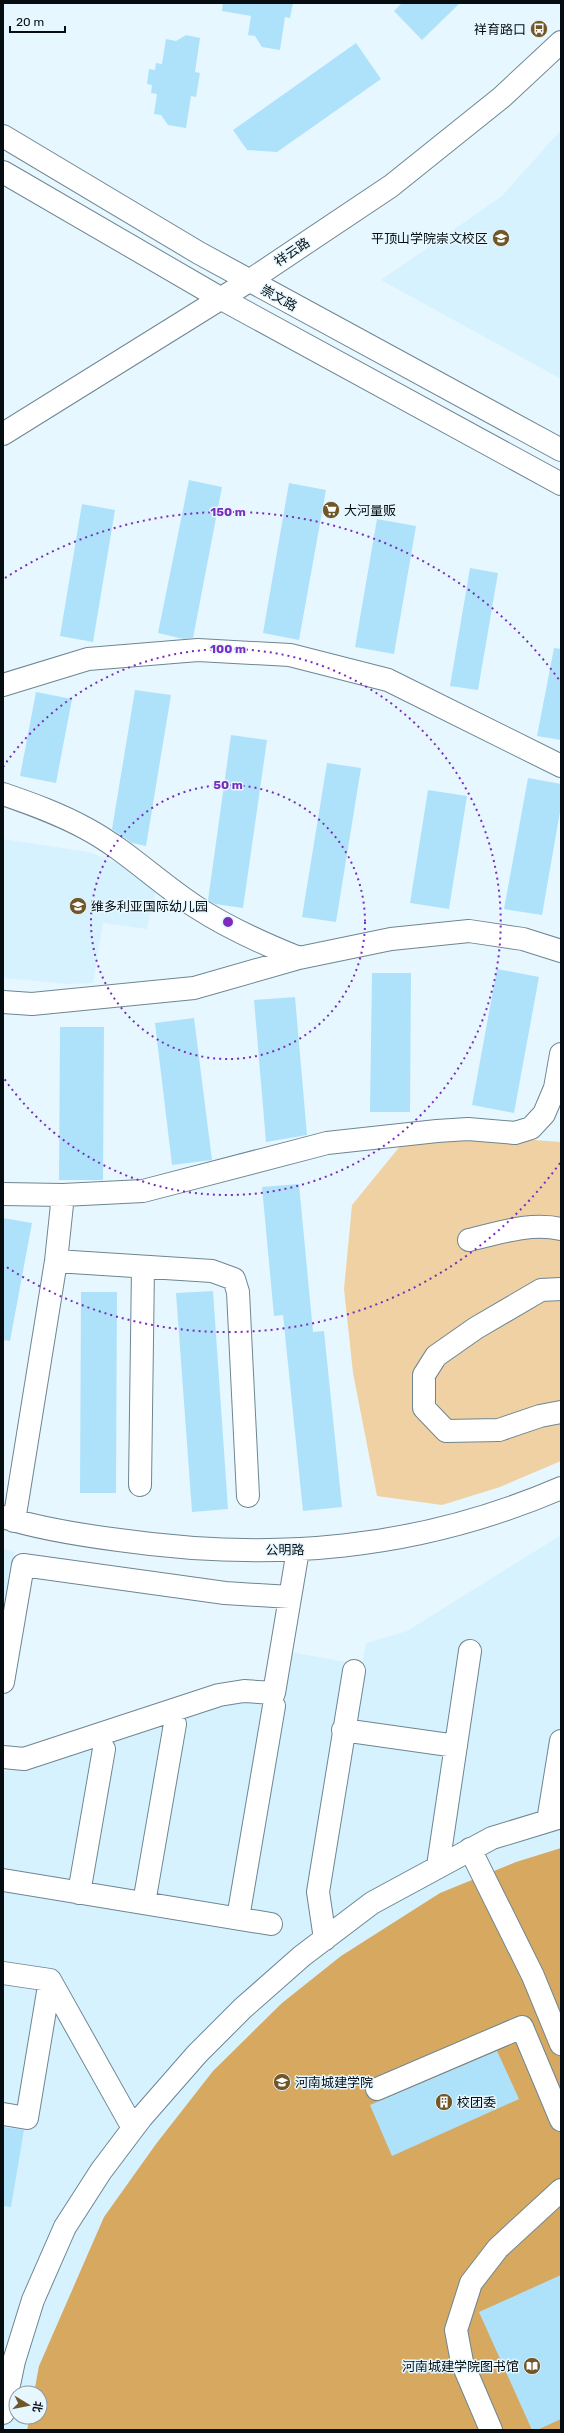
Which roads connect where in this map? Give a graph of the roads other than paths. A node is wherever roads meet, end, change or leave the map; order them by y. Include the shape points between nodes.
1 (561, 42) edge
2 (3, 136) edge
3 (3, 172) edge
4 (249, 281) junction
5 (220, 298) junction
6 (3, 434) edge
7 (561, 450) edge
8 (561, 484) edge
9 (3, 685) edge
10 (561, 766) edge
11 (3, 794) edge
12 (561, 951) edge
13 (299, 958) junction
14 (3, 1002) edge
15 (561, 1054) edge
16 (3, 1194) edge
17 (63, 1195) junction
18 (561, 1229) edge
19 (469, 1240) dead end
20 (56, 1261) junction
21 (143, 1267) junction
22 (561, 1289) edge
23 (561, 1412) edge
24 (140, 1485) dead end
25 (561, 1488) edge
26 (248, 1496) dead end
27 (9, 1519) edge
28 (298, 1550) junction
29 (290, 1597) junction
30 (470, 1651) dead end
31 (354, 1671) dead end
32 (3, 1682) edge
33 (274, 1706) dead end
34 (175, 1724) dead end
35 (343, 1730) junction
36 (561, 1741) edge
37 (456, 1746) junction
38 (104, 1749) dead end
39 (3, 1757) edge
40 (554, 1819) edge
41 (470, 1849) junction
42 (438, 1866) junction
43 (3, 1880) edge
44 (79, 1893) junction
45 (144, 1904) junction
46 (238, 1918) junction
47 (271, 1924) dead end
48 (325, 1939) junction
49 (3, 1973) edge
50 (50, 1980) junction
51 (561, 2044) edge
52 (377, 2089) dead end
53 (558, 2106) edge
54 (3, 2114) edge
55 (133, 2128) junction
56 (561, 2190) edge
57 (3, 2413) edge
58 (491, 2430) edge

1 - 4 street, 祥云路 via 502,97 391,186
2 - 4 street, 崇文路
3 - 5 street
4 - 5 street, 祥云路
4 - 7 street, 崇文路
5 - 6 street, 祥云路
5 - 8 street
9 - 10 street via 88,659 198,650 290,655 388,680
11 - 13 street via 88,829 196,907 257,941
12 - 13 street via 523,939 469,930 391,939
13 - 14 street via 194,988 32,1004
15 - 17 street via 555,1088 544,1114 531,1128 515,1133 468,1129 327,1143 143,1191
16 - 17 street
17 - 20 street
18 - 19 street via 550,1226 523,1227
20 - 21 street
20 - 27 street
21 - 24 street
21 - 26 street via 212,1271 234,1279 238,1292
22 - 23 street via 541,1290 476,1328 436,1356 424,1375 424,1408 446,1431 499,1430 540,1416
25 - 28 street, 公明路 via 494,1513 427,1532 355,1546
27 - 28 street, 公明路 via 81,1535 168,1547
28 - 29 street
29 - 32 street via 217,1592 23,1565
29 - 39 street via 274,1693 231,1692 24,1759
30 - 37 street
31 - 35 street
33 - 46 street
34 - 45 street
35 - 37 street
35 - 48 street via 318,1892
36 - 40 street
37 - 42 street
38 - 44 street
40 - 41 street via 492,1838
41 - 42 street
41 - 51 street via 533,1976
42 - 48 street via 372,1903
43 - 44 street
44 - 45 street
45 - 46 street
46 - 47 street
48 - 55 street via 243,2008 197,2054
49 - 50 street
50 - 54 street via 27,2118
50 - 55 street
52 - 53 street via 522,2027
55 - 57 street via 101,2171 65,2227 33,2300 14,2361
56 - 58 street via 498,2248 471,2283 456,2330 462,2362

